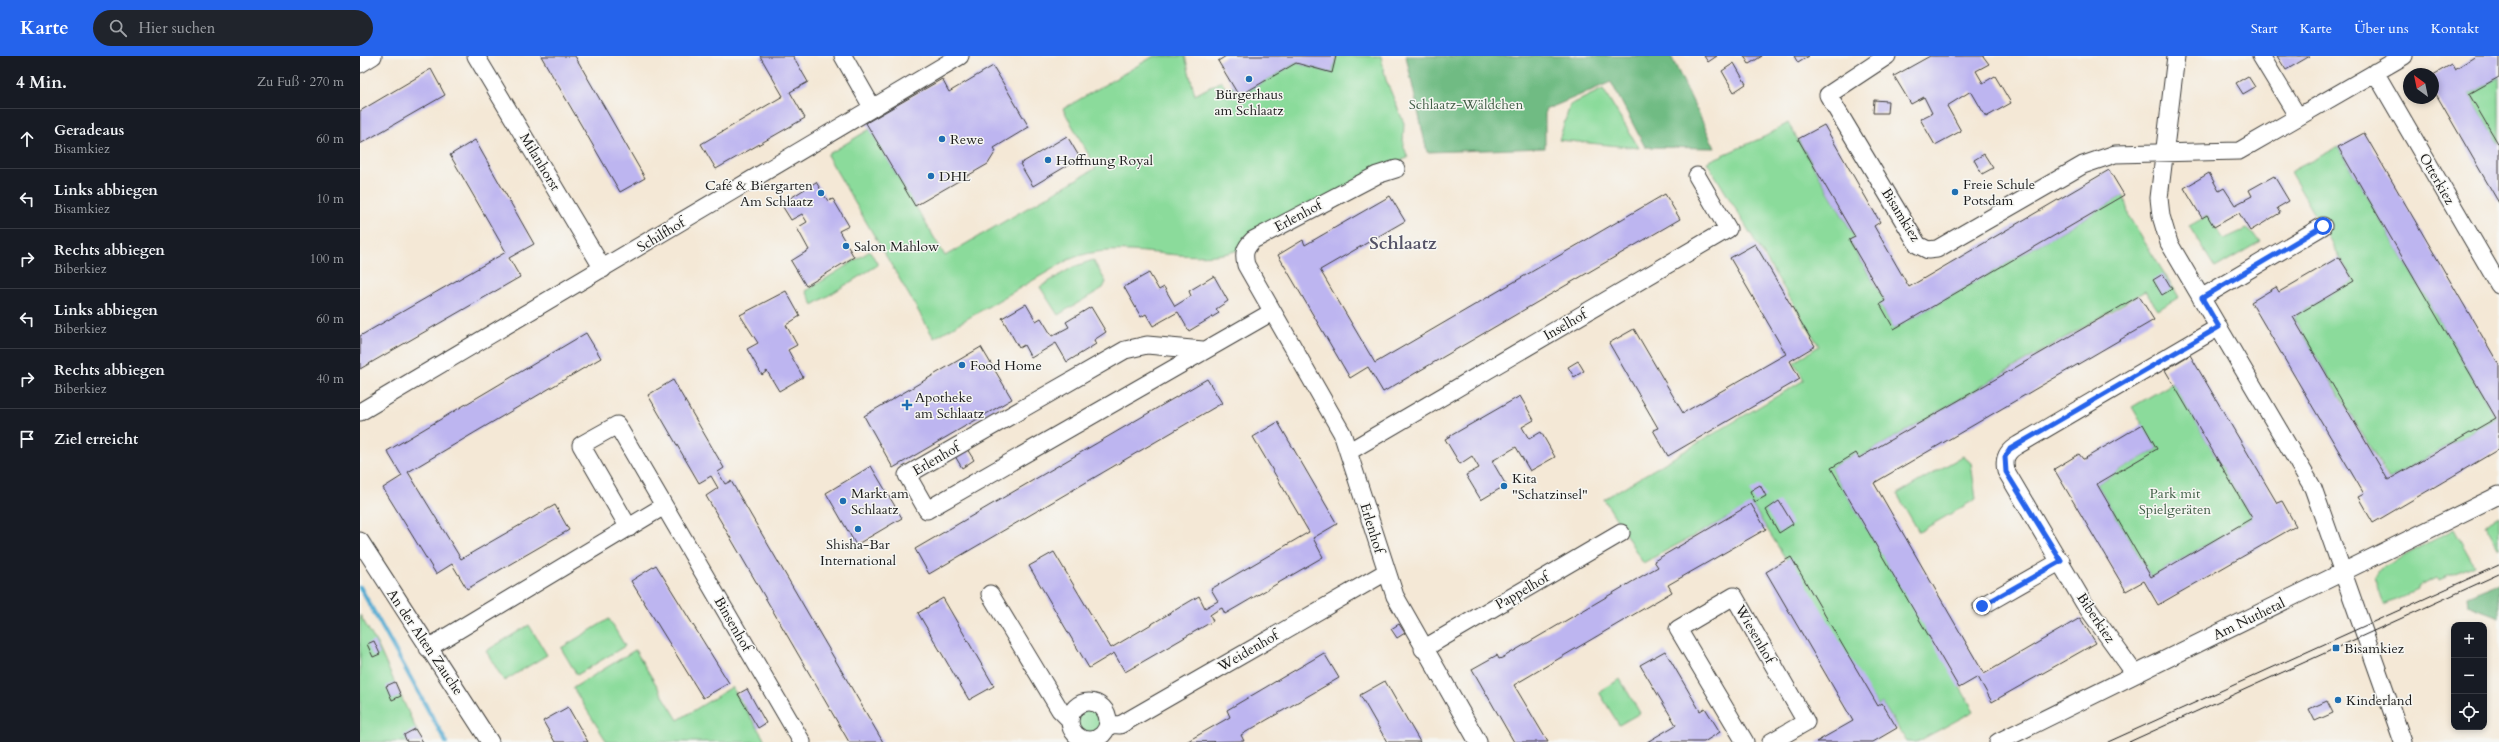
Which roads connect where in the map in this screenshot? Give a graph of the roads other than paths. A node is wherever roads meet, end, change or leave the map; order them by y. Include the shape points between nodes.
1 (373, 56) edge
2 (476, 56) edge
3 (843, 56) edge
4 (960, 56) edge
5 (1887, 56) edge
6 (2176, 56) edge
7 (2261, 56) edge
8 (2404, 56) edge
9 (360, 64) edge
10 (2375, 72) junction
11 (872, 107) junction
12 (2298, 117) junction
13 (2164, 154) junction
14 (1396, 169) dead end
15 (1697, 176) dead end
16 (2323, 226) dead end
17 (603, 269) junction
18 (2499, 285) edge
19 (2202, 298) junction
20 (1272, 312) junction
21 (2219, 327) junction
22 (1203, 350) junction
23 (360, 412) edge
24 (1348, 452) junction
25 (2499, 495) edge
26 (664, 506) junction
27 (629, 528) junction
28 (1621, 533) dead end
29 (360, 542) edge
30 (2061, 561) junction
31 (1386, 572) junction
32 (2343, 573) junction
33 (990, 594) dead end
34 (1982, 606) dead end
35 (428, 648) junction
36 (1423, 649) junction
37 (2135, 674) junction
38 (1069, 719) junction
39 (1108, 724) junction
40 (490, 742) edge
41 (802, 742) edge
42 (1478, 742) edge
43 (1745, 742) edge
44 (1771, 742) edge
45 (1998, 742) edge
46 (2403, 742) edge

1 - 9 street
2 - 17 street, Milanhorst
3 - 11 street
4 - 11 street, Schilfhof
5 - 13 street, Bisamkiez via 1828,95 1918,245 1928,250 1936,249 2083,165 2115,154
6 - 13 street
7 - 12 street
8 - 10 street
10 - 12 street
10 - 18 street, Otterkiez
11 - 17 street, Schilfhof
12 - 13 street via 2239,151
13 - 19 street via 2159,198 2161,216 2170,243
14 - 20 street, Erlenhof via 1376,174 1253,240 1246,247 1246,265
15 - 24 street, Inselhof via 1728,229
16 - 19 street
17 - 23 street, Schilfhof
19 - 21 street
20 - 22 street, Erlenhof
20 - 24 street, Erlenhof via 1342,434
21 - 30 street, Biberkiez via 2014,447 2005,457 2006,472
21 - 32 street via 2313,488
22 - 22 street, Erlenhof via 1147,344 1125,350 907,475 927,510
24 - 31 street, Erlenhof
25 - 32 street, Am Nuthetal
26 - 27 street
26 - 27 street, Binsenhof via 616,425 581,445
26 - 41 street, Binsenhof
27 - 35 street
28 - 36 street, Pappelhof
29 - 35 street, An der Alten Zauche
30 - 34 street
30 - 37 street, Biberkiez via 2084,603
31 - 36 street, Erlenhof via 1395,596
31 - 39 street, Weidenhof via 1120,725
32 - 37 street, Am Nuthetal
32 - 46 street
33 - 38 street via 1060,710
35 - 40 street, An der Alten Zauche via 476,716
36 - 42 street, Erlenhof
37 - 45 street, Am Nuthetal
38 - 39 street via 1077,706 1086,702 1095,703 1105,711
38 - 39 street via 1073,734 1082,740 1099,738 1106,731
43 - 44 street, Wiesenhof via 1678,629 1734,596 1806,722

